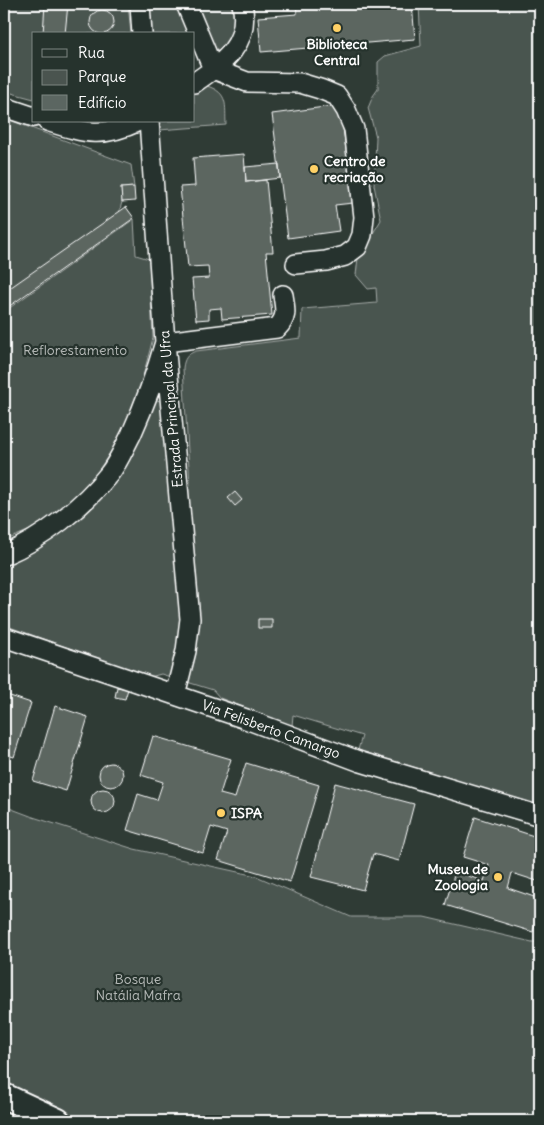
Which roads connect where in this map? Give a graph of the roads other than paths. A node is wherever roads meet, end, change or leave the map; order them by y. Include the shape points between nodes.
1 (140, 4) edge
2 (186, 4) edge
3 (242, 4) edge
4 (142, 32) edge
5 (213, 69) junction
6 (195, 82) edge
7 (4, 107) edge
8 (32, 116) edge
9 (50, 122) edge
10 (136, 122) edge
11 (149, 122) edge
12 (296, 264) dead end
13 (283, 295) dead end
14 (165, 342) junction
15 (4, 555) edge
16 (4, 637) edge
17 (175, 695) junction
18 (540, 816) edge
19 (4, 1096) edge
20 (58, 1121) edge

1 - 4 lane
2 - 5 lane
3 - 5 lane via 244,22 240,36 226,59
5 - 6 lane
5 - 12 lane via 247,82 320,88 337,96 346,110 354,129 364,217 362,235 357,247 345,256
7 - 8 lane
9 - 10 lane via 83,133 109,133
11 - 14 lane, Estrada Principal da Ufra
13 - 14 lane via 285,314 277,328
14 - 15 lane via 146,402 110,473 75,509 45,532
14 - 17 lane, Estrada Principal da Ufra via 190,619
16 - 17 lane, Via Felisberto Camargo
17 - 18 lane, Via Felisberto Camargo via 361,762
19 - 20 main road

